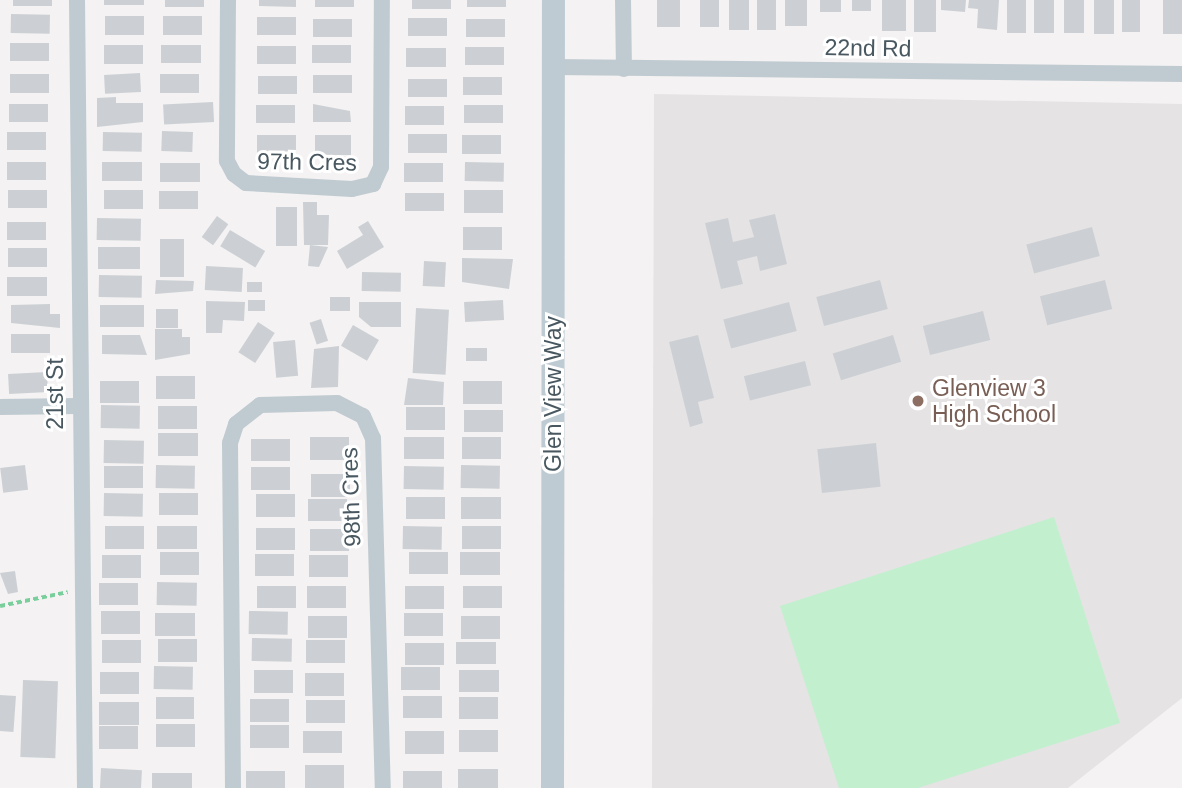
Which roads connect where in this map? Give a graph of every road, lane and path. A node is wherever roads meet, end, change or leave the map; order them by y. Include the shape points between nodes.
1 (77, 0) edge
2 (228, 0) edge
3 (382, 0) edge
4 (553, 0) edge
5 (623, 0) edge
6 (554, 66) junction
7 (624, 69) junction
8 (1182, 74) edge
9 (77, 406) junction
10 (0, 407) edge
11 (81, 590) junction
12 (0, 606) edge
13 (85, 788) edge
14 (233, 788) edge
15 (383, 788) edge
16 (552, 788) edge

1 - 9 street, 21st St
2 - 3 street, 97th Cres via 228,161 234,174 246,183 352,189 373,184 381,167
4 - 6 street, Glen View Way
5 - 7 street
6 - 7 street, 22nd Rd
6 - 16 street, Glen View Way
7 - 8 street, 22nd Rd
9 - 10 street
9 - 11 street, 21st St
11 - 12 path
11 - 13 street, 21st St
14 - 15 street, 98th Cres via 230,443 236,424 260,405 337,404 363,415 373,438

